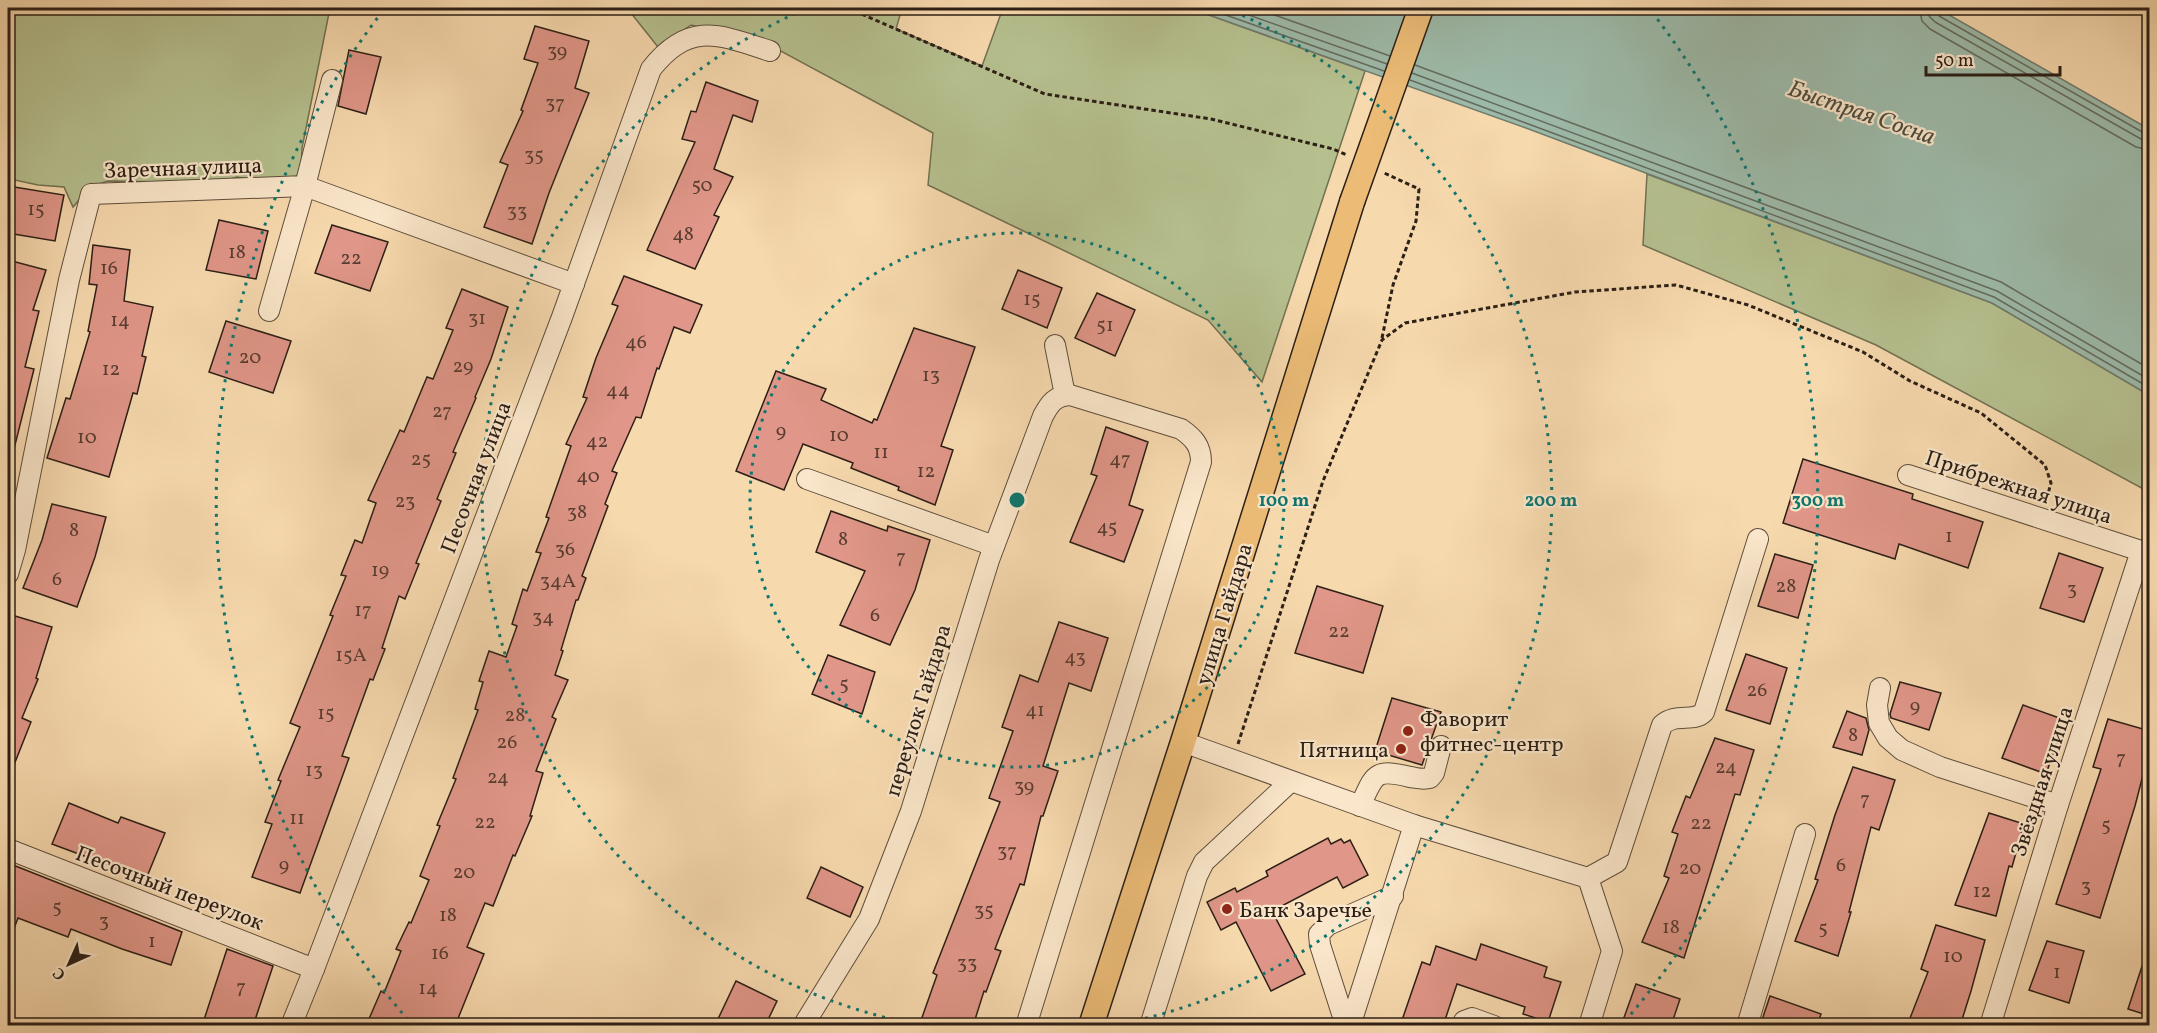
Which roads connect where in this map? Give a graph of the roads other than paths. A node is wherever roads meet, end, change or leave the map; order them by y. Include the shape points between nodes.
1 (1421, 8) edge
2 (770, 51) dead end
3 (332, 80) dead end
4 (305, 186) junction
5 (574, 285) junction
6 (269, 311) dead end
7 (1055, 345) dead end
8 (1060, 397) junction
9 (1908, 475) dead end
10 (807, 479) dead end
11 (1758, 539) dead end
12 (994, 546) junction
13 (2145, 550) edge
14 (8, 574) edge
15 (1880, 688) dead end
16 (1183, 742) junction
17 (1441, 746) dead end
18 (1290, 782) junction
19 (2058, 805) junction
20 (1360, 806) junction
21 (1414, 825) junction
22 (1805, 834) dead end
23 (8, 849) edge
24 (1588, 878) junction
25 (1393, 896) junction
26 (314, 969) junction
27 (291, 1026) edge
28 (803, 1026) edge
29 (1026, 1026) edge
30 (1091, 1026) edge
31 (1150, 1026) edge
32 (1348, 1026) edge
33 (1462, 1026) edge
34 (1494, 1026) edge
35 (1589, 1026) edge
36 (1747, 1026) edge
37 (1990, 1026) edge

1 - 16 main road, улица Гайдара, bridge via 1352,202
2 - 5 street, Песочная улица via 702,34 673,46 661,57 651,69
3 - 4 street
4 - 5 street
4 - 6 street
4 - 14 street, Заречная улица via 91,194 69,280
5 - 26 street, Песочная улица
7 - 8 street
8 - 12 street, переулок Гайдара via 1043,416
8 - 29 street via 1076,396 1181,429 1199,446 1201,462
9 - 13 street, Прибрежная улица
10 - 12 street
11 - 24 street via 1704,712 1698,717 1673,717 1662,724 1617,862
12 - 28 street, переулок Гайдара via 911,811 869,919
13 - 19 street, Звёздная улица
15 - 19 street via 1879,723 1902,750 1940,767
16 - 18 street
16 - 30 main road, улица Гайдара
17 - 20 street via 1430,778 1381,774 1373,780
18 - 20 street
18 - 31 street via 1204,862
19 - 37 street, Звёздная улица
20 - 21 street
21 - 24 street
21 - 25 street
22 - 36 street
23 - 26 street, Песочный переулок
24 - 35 street via 1612,951
25 - 32 street
25 - 32 street via 1328,925 1319,934
26 - 27 street, Песочная улица
33 - 34 street via 1472,1018

